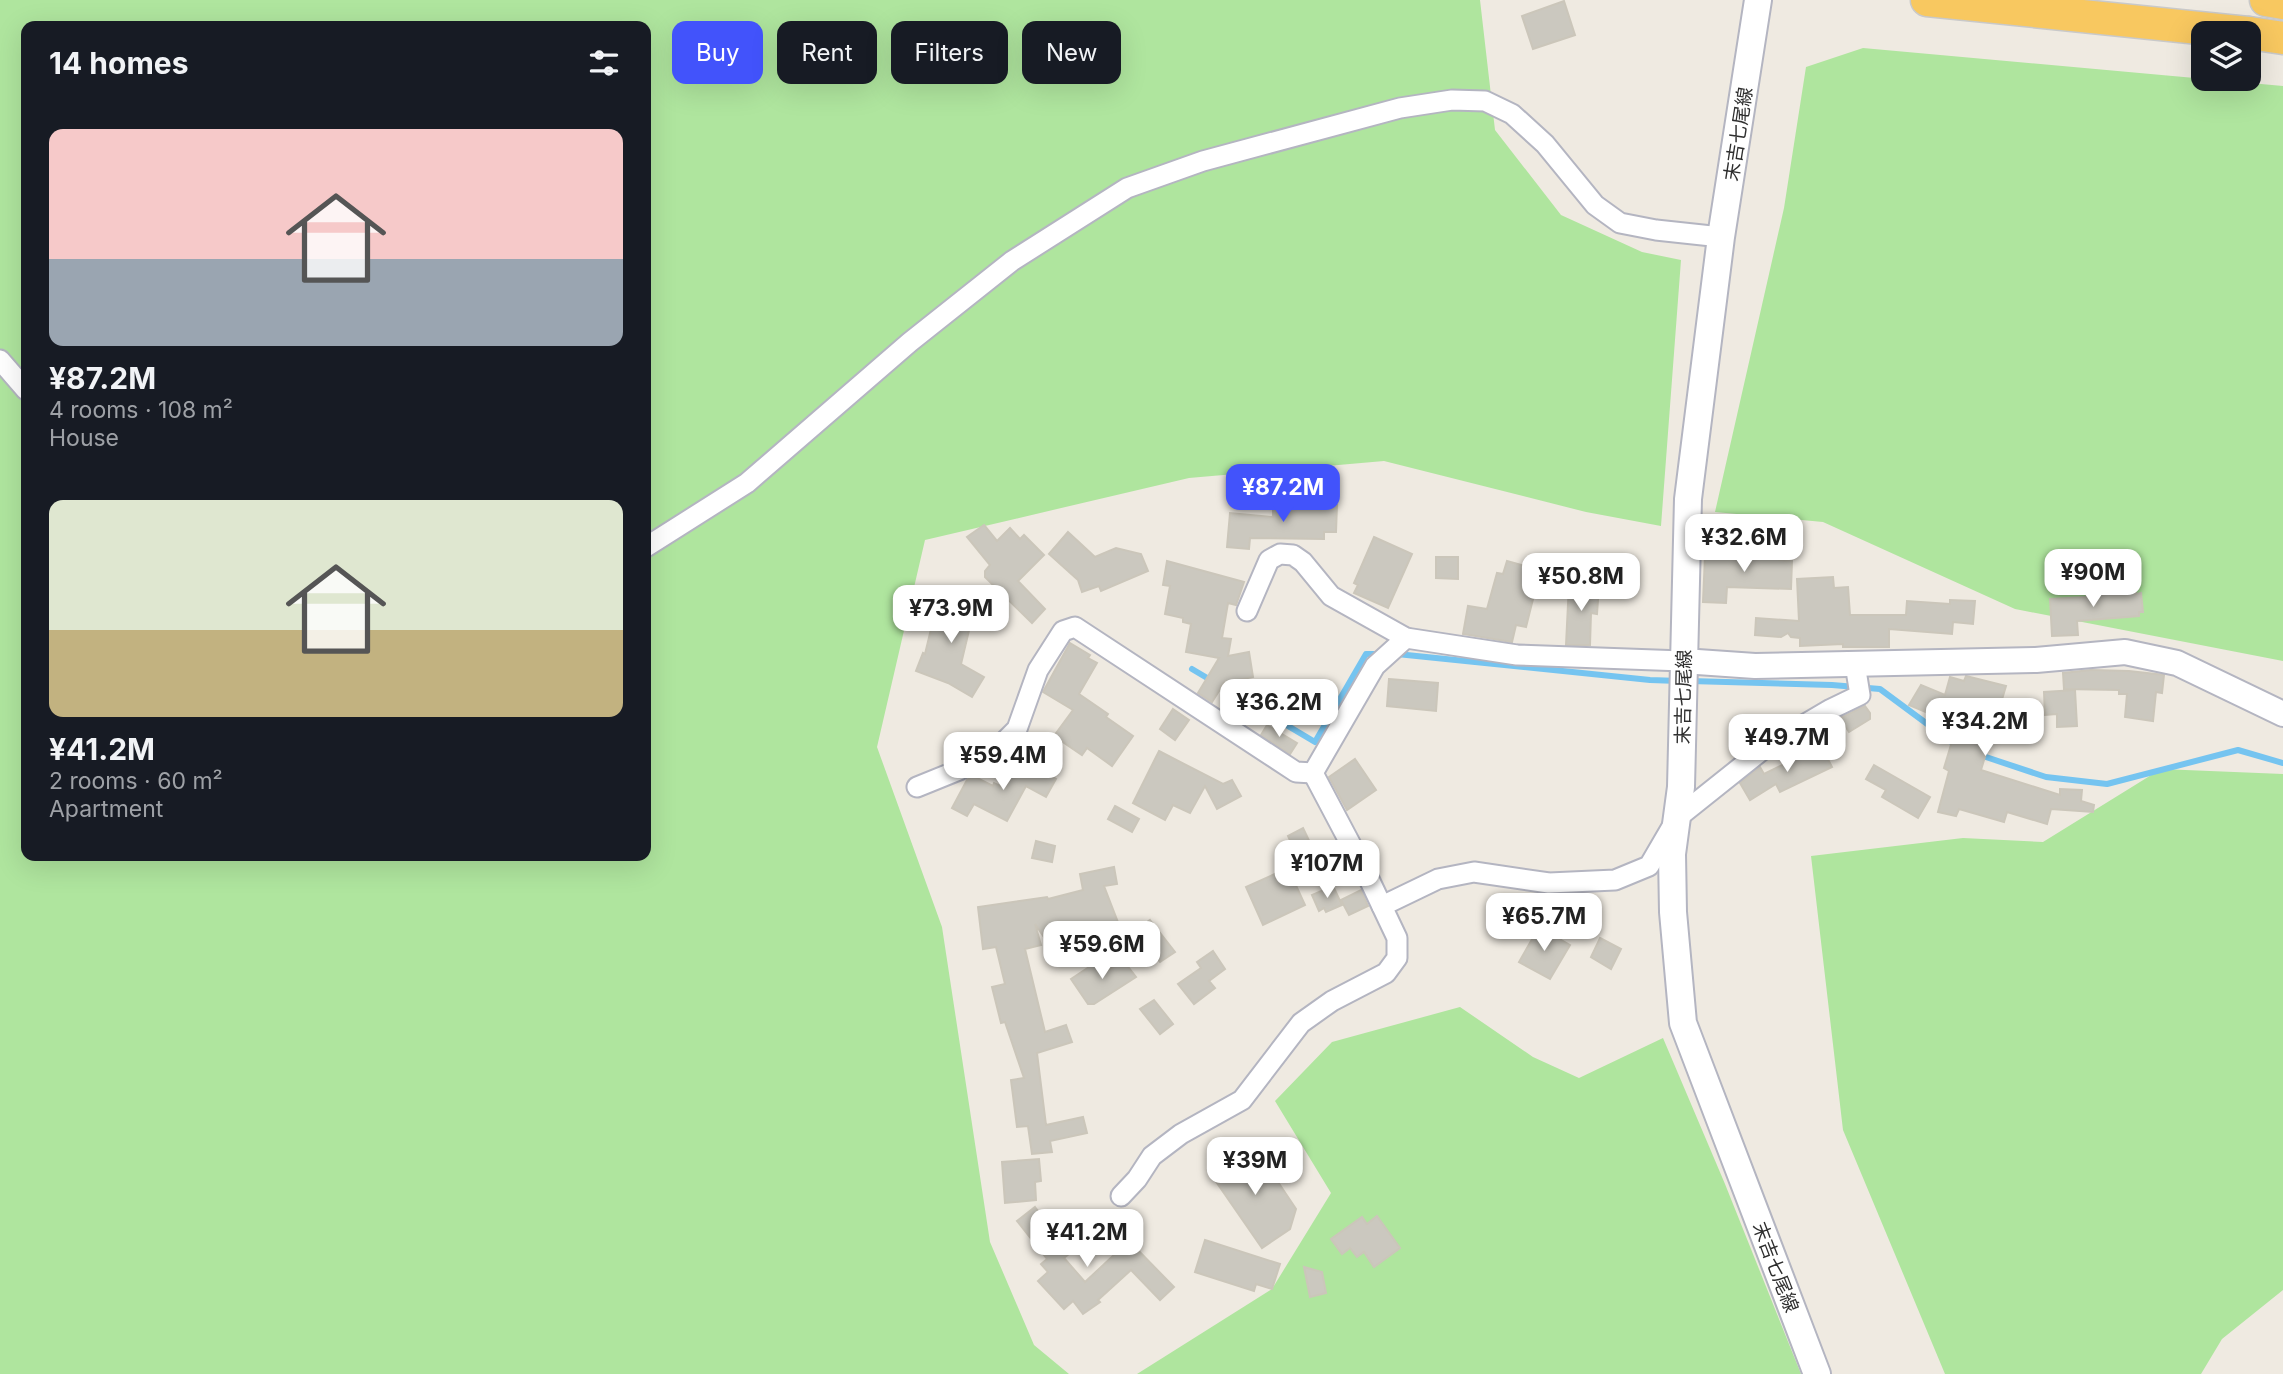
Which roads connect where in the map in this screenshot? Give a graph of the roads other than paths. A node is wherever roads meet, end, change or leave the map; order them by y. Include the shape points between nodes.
1 (1758, 0) edge
2 (1927, 0) edge
3 (2266, 0) edge
4 (2283, 3) edge
5 (2191, 27) edge
6 (2261, 35) edge
7 (2283, 38) edge
8 (1721, 237) junction
9 (0, 360) edge
10 (21, 384) edge
11 (651, 544) edge
12 (1247, 611) dead end
13 (1406, 638) junction
14 (1684, 661) junction
15 (1855, 664) junction
16 (2283, 714) edge
17 (1313, 774) junction
18 (917, 787) dead end
19 (1677, 818) junction
20 (1382, 906) junction
21 (1121, 1196) dead end
22 (1817, 1374) edge

1 - 8 main road, 末吉七尾線
2 - 5 highway
3 - 4 highway
6 - 7 highway
8 - 11 street via 1620,223 1595,205 1520,121 1485,102 1452,100 1400,108 1203,161 1127,188 1012,261 747,483
8 - 14 main road, 末吉七尾線 via 1688,499
9 - 10 street
12 - 13 street via 1269,560 1280,554 1293,555 1331,596
13 - 14 street via 1517,655
13 - 17 street via 1375,666
14 - 15 street via 1755,666
14 - 19 main road, 末吉七尾線
15 - 16 street via 2124,653 2177,663
15 - 19 street via 1860,695 1766,747
17 - 18 street via 1296,772 1075,627 1063,631 1038,670 1017,729 1000,746 959,770
17 - 20 street
19 - 20 street via 1649,866 1615,880 1549,883 1474,872 1438,879
19 - 22 main road, 末吉七尾線 via 1673,912 1683,1023
20 - 21 street via 1399,945 1393,967 1301,1023 1242,1100 1152,1156

